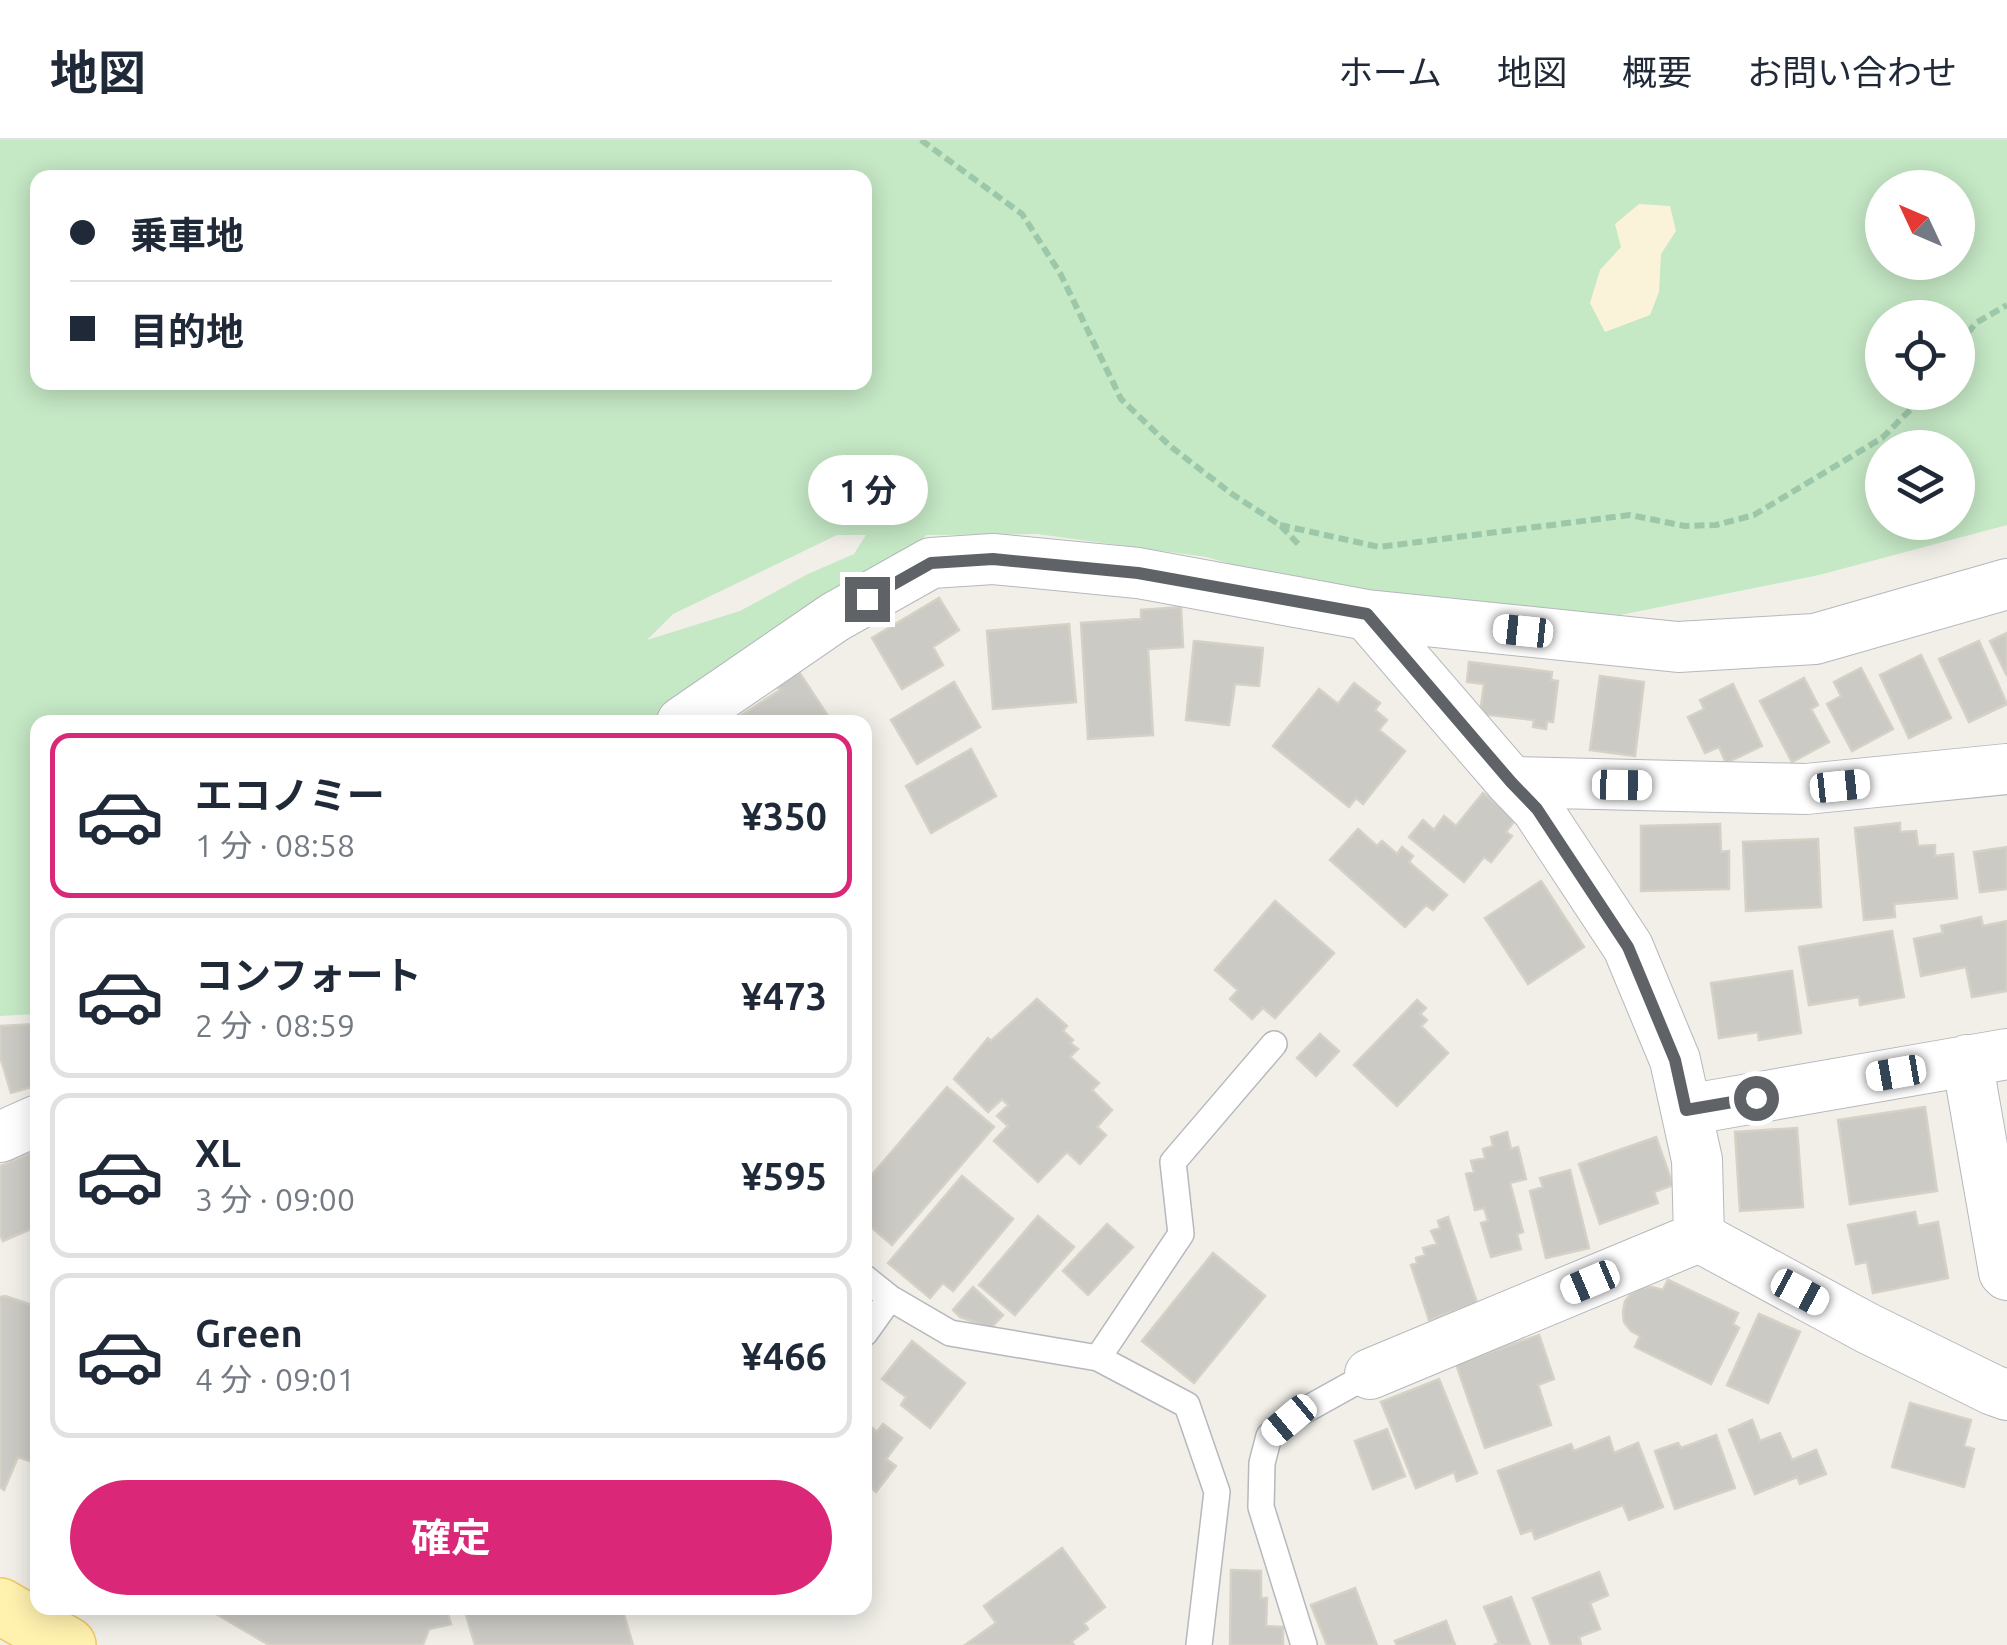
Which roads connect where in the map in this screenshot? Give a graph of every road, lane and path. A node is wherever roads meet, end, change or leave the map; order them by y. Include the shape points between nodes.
1 (921, 140) edge
2 (2007, 305) edge
3 (1975, 324) edge
4 (1911, 410) edge
5 (1280, 526) junction
6 (1303, 549) dead end
7 (2007, 584) edge
8 (1367, 614) junction
9 (692, 715) edge
10 (2007, 769) edge
11 (1511, 782) junction
12 (1274, 1044) dead end
13 (1987, 1057) edge
14 (1686, 1110) junction
15 (30, 1124) edge
16 (0, 1137) edge
17 (1699, 1236) junction
18 (2007, 1275) edge
19 (872, 1284) edge
20 (890, 1298) junction
21 (872, 1323) edge
22 (1098, 1358) junction
23 (1370, 1374) joint
24 (2007, 1395) edge
25 (0, 1606) edge
26 (68, 1645) edge
27 (1199, 1645) edge
28 (1304, 1645) edge

1 - 5 path via 1022,214 1060,273 1122,399 1170,446
2 - 3 path
4 - 5 path via 1882,438 1754,515 1716,526 1630,515 1379,547
5 - 6 path
7 - 8 street via 1815,639 1678,647
8 - 9 street via 1138,573 993,559 931,563 835,617
8 - 11 street
10 - 11 street via 1806,789
11 - 14 street via 1537,809 1628,947 1675,1060
12 - 22 lane via 1173,1162 1180,1234
13 - 14 street
13 - 18 street
14 - 17 street via 1697,1160
15 - 16 street
17 - 23 street
17 - 24 street
19 - 20 lane
20 - 21 lane
20 - 22 lane via 950,1333
22 - 27 lane via 1188,1405 1218,1492
23 - 28 lane via 1269,1436 1262,1463 1262,1506
25 - 26 main road

